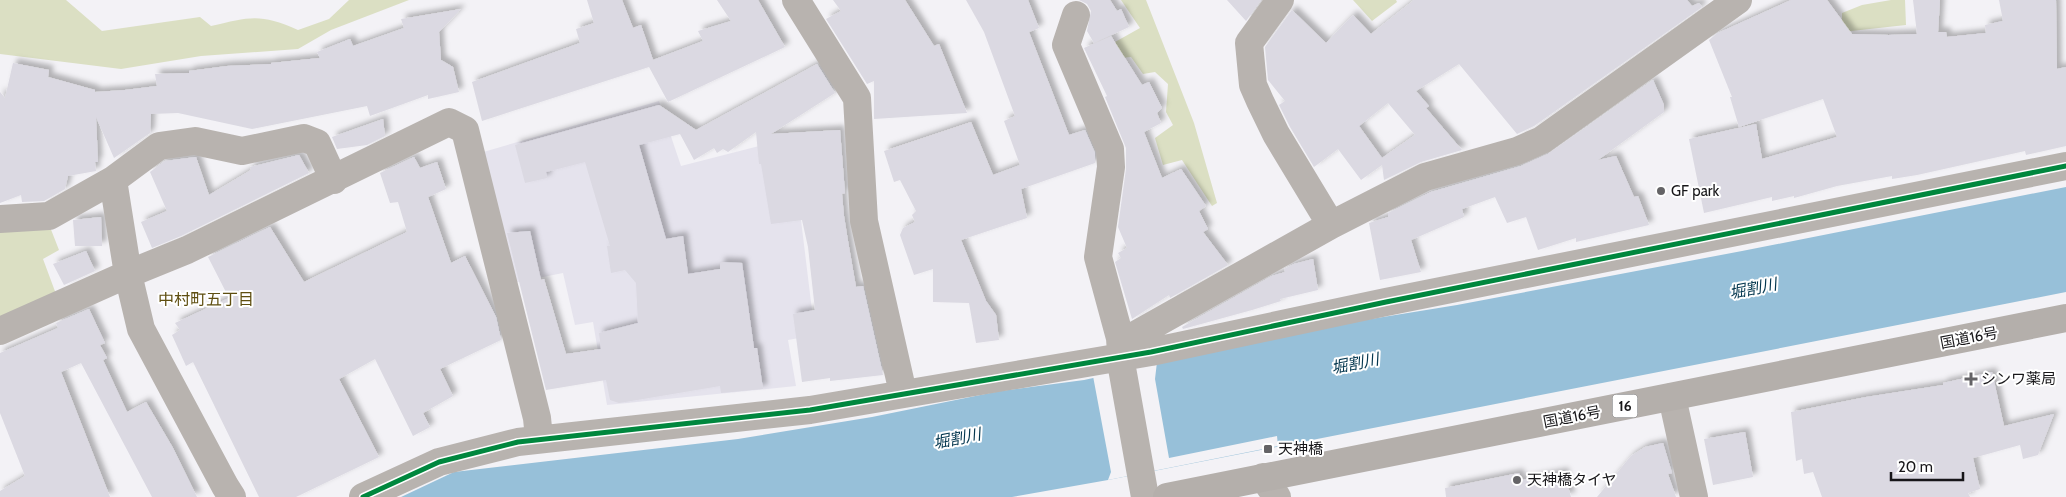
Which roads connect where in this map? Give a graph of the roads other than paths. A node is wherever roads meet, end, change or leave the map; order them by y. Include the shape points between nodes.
1 (796, 0) edge
2 (1280, 0) edge
3 (1724, 4) edge
4 (1076, 15) dead end
5 (2066, 166) edge
6 (113, 180) junction
7 (334, 180) junction
8 (0, 219) edge
9 (1331, 225) junction
10 (128, 274) junction
11 (2066, 318) edge
12 (0, 331) edge
13 (1122, 362) junction
14 (903, 393) junction
15 (1672, 397) junction
16 (538, 438) junction
17 (1143, 485) edge
18 (1270, 487) edge
19 (232, 497) edge
20 (362, 497) edge
21 (1167, 497) edge
22 (1694, 497) edge

1 - 14 street via 857,98 864,221
2 - 9 street via 1249,43 1253,85 1276,134
3 - 9 street via 1542,140 1517,151 1425,177
4 - 13 street via 1066,45 1110,149 1111,167 1098,257 1120,338
5 - 13 street via 1386,302
6 - 7 street via 159,146 195,141 242,151 304,138 317,142
6 - 8 street via 49,216
6 - 10 street
7 - 10 street via 187,250
7 - 16 street via 449,122 465,130 537,418
9 - 13 street via 1130,338
10 - 12 street
10 - 19 street via 141,329
11 - 15 highway, 国道16号 / 16
13 - 14 street
13 - 17 street
14 - 16 street via 810,410
15 - 18 highway, 国道16号 / 16
15 - 22 street
16 - 20 street via 439,462
18 - 21 highway, 国道16号 / 16

